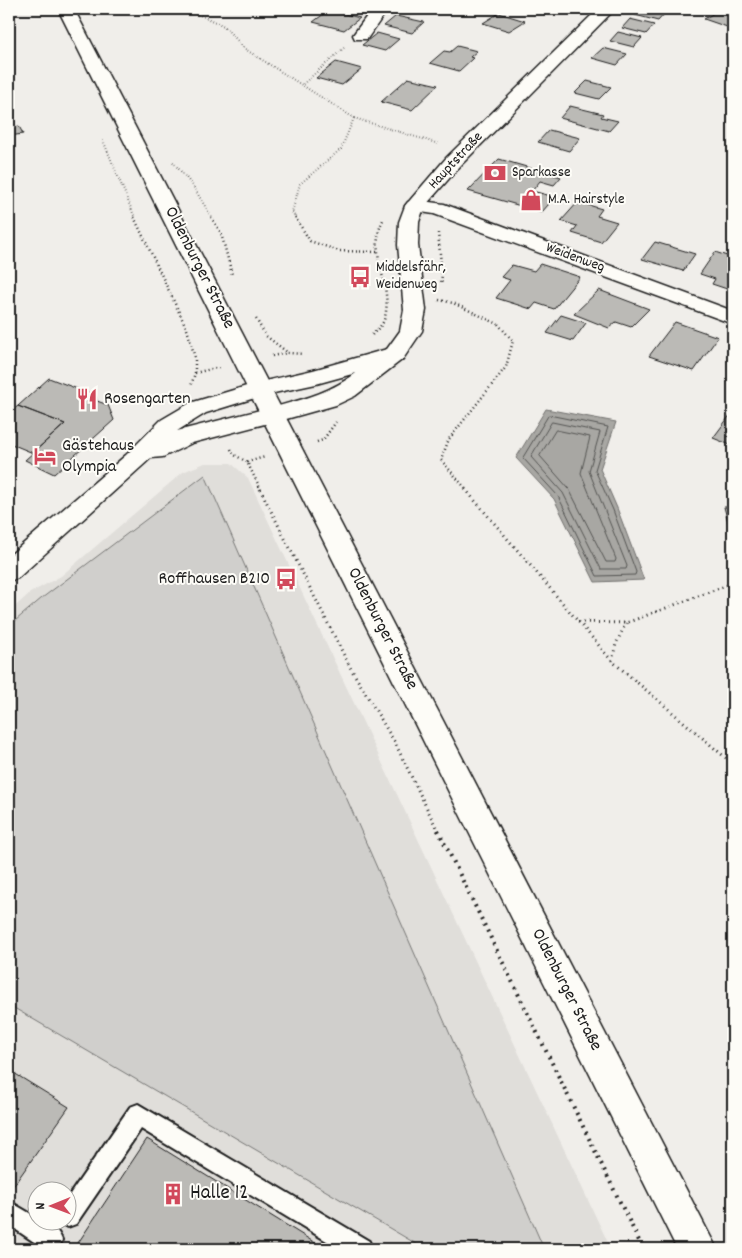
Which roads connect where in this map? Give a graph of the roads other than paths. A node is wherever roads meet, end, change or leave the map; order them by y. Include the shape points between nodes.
1 (66, 9) edge
2 (380, 9) edge
3 (607, 9) edge
4 (361, 35) road end
5 (414, 206) junction
6 (733, 318) edge
7 (266, 402) junction
8 (9, 571) edge
9 (78, 1202) edge
10 (9, 1212) edge
11 (58, 1230) edge
12 (48, 1245) edge
13 (361, 1249) edge
14 (698, 1249) edge

1 - 7 street, Oldenburger Straße
2 - 4 street
3 - 5 street, Hauptstraße via 454,161
5 - 6 street, Weidenweg via 437,208
5 - 7 street, Hauptstraße via 409,222 408,245 415,310 410,331 395,354 347,392 328,400
7 - 8 street, Hauptstraße via 135,461
7 - 14 street, Oldenburger Straße
9 - 13 lane via 138,1115
10 - 12 lane
11 - 12 lane

